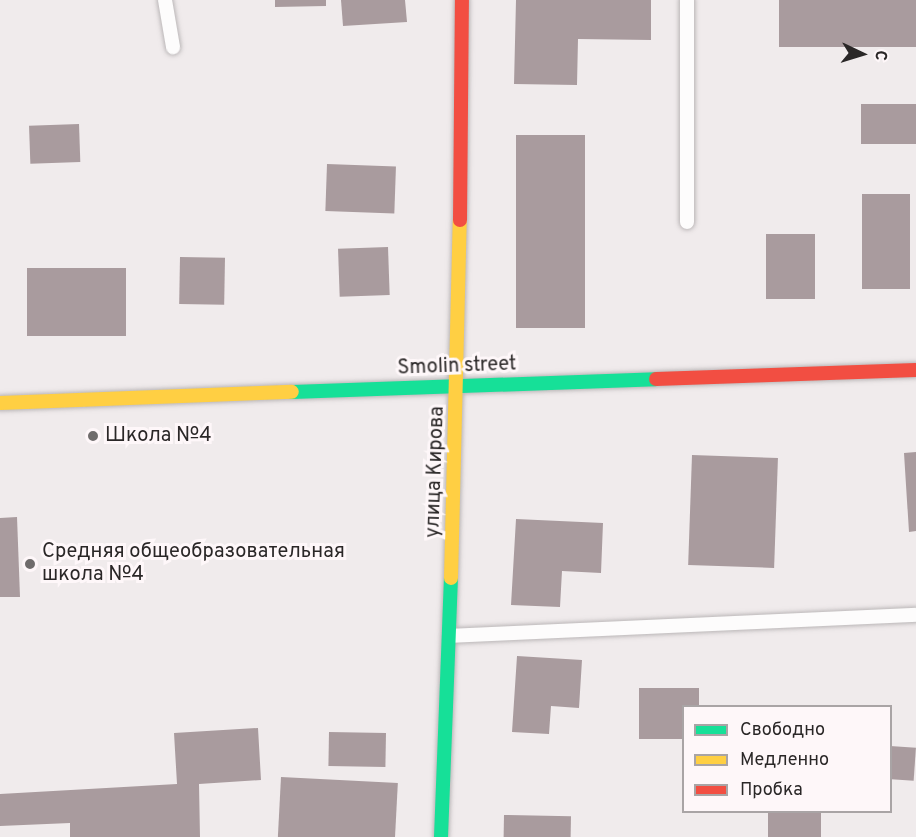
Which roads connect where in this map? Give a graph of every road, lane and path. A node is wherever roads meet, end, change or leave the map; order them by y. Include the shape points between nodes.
1 (165, 0) edge
2 (462, 0) edge
3 (687, 0) edge
4 (173, 47) dead end
5 (687, 222) dead end
6 (916, 370) edge
7 (459, 387) junction
8 (0, 403) edge
9 (916, 615) edge
10 (449, 636) junction
11 (441, 837) edge

1 - 4 lane
2 - 7 street, улица Кирова
3 - 5 lane
6 - 7 street, Smolin street
7 - 8 street, Smolin street
7 - 10 street, улица Кирова
9 - 10 lane
10 - 11 street, улица Кирова

